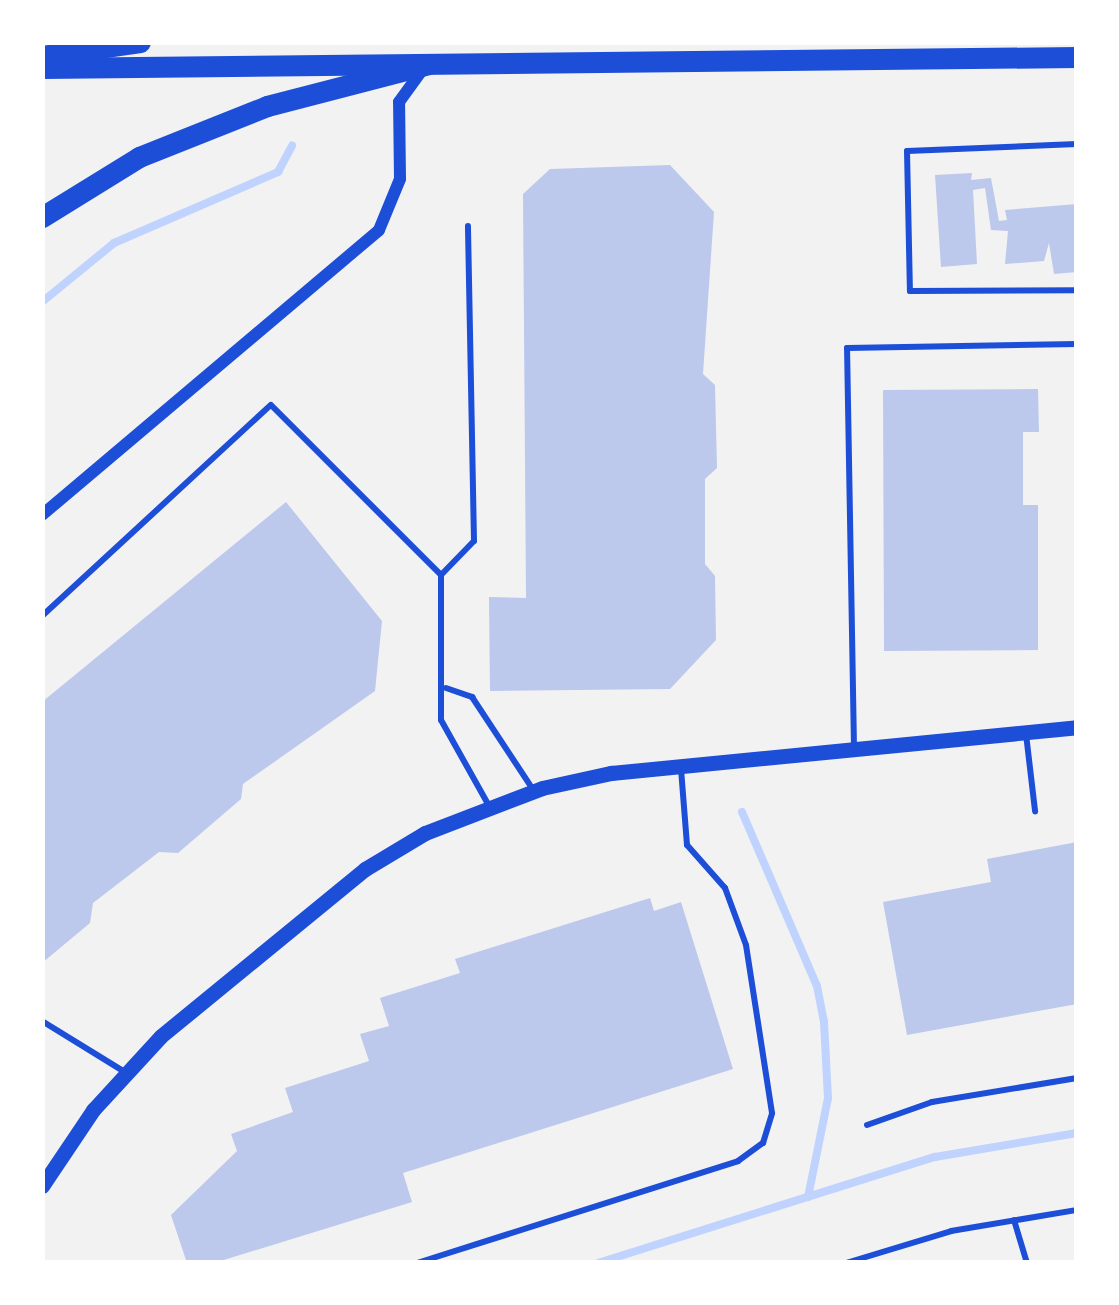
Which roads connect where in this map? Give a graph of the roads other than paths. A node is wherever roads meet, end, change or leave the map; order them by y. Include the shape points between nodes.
1 (140, 42) edge
2 (42, 56) edge
3 (1077, 57) edge
4 (429, 64) junction
5 (42, 68) edge
6 (1077, 144) edge
7 (42, 217) edge
8 (468, 226) dead end
9 (1077, 290) edge
10 (1077, 344) edge
11 (42, 515) edge
12 (441, 575) junction
13 (42, 616) edge
14 (446, 688) junction
15 (1077, 728) edge
16 (1026, 734) junction
17 (854, 750) junction
18 (681, 766) junction
19 (534, 791) junction
20 (489, 806) junction
21 (1035, 811) dead end
22 (42, 1021) edge
23 (125, 1072) junction
24 (1077, 1078) edge
25 (867, 1125) dead end
26 (48, 1162) edge
27 (42, 1186) edge
28 (1077, 1210) edge
29 (1014, 1220) junction
30 (418, 1263) edge
31 (846, 1263) edge
32 (1027, 1263) edge

1 - 2 highway
3 - 4 highway
4 - 5 highway
4 - 7 highway via 267,106 140,157
4 - 11 street via 399,102 398,190 366,245
6 - 9 lane via 907,151 910,291
8 - 12 lane via 474,541
10 - 17 lane via 847,348
12 - 13 lane via 271,404
12 - 14 lane
14 - 19 lane via 472,697
14 - 20 lane via 441,719
15 - 16 street
16 - 17 street
16 - 21 lane
17 - 18 street
18 - 19 street
18 - 30 lane via 687,845 725,888 746,945 772,1113 763,1143 738,1161
19 - 20 street
20 - 23 street via 365,869
22 - 23 lane
23 - 26 street
24 - 25 lane via 932,1102
26 - 27 street
28 - 29 lane
29 - 31 lane
29 - 32 lane

